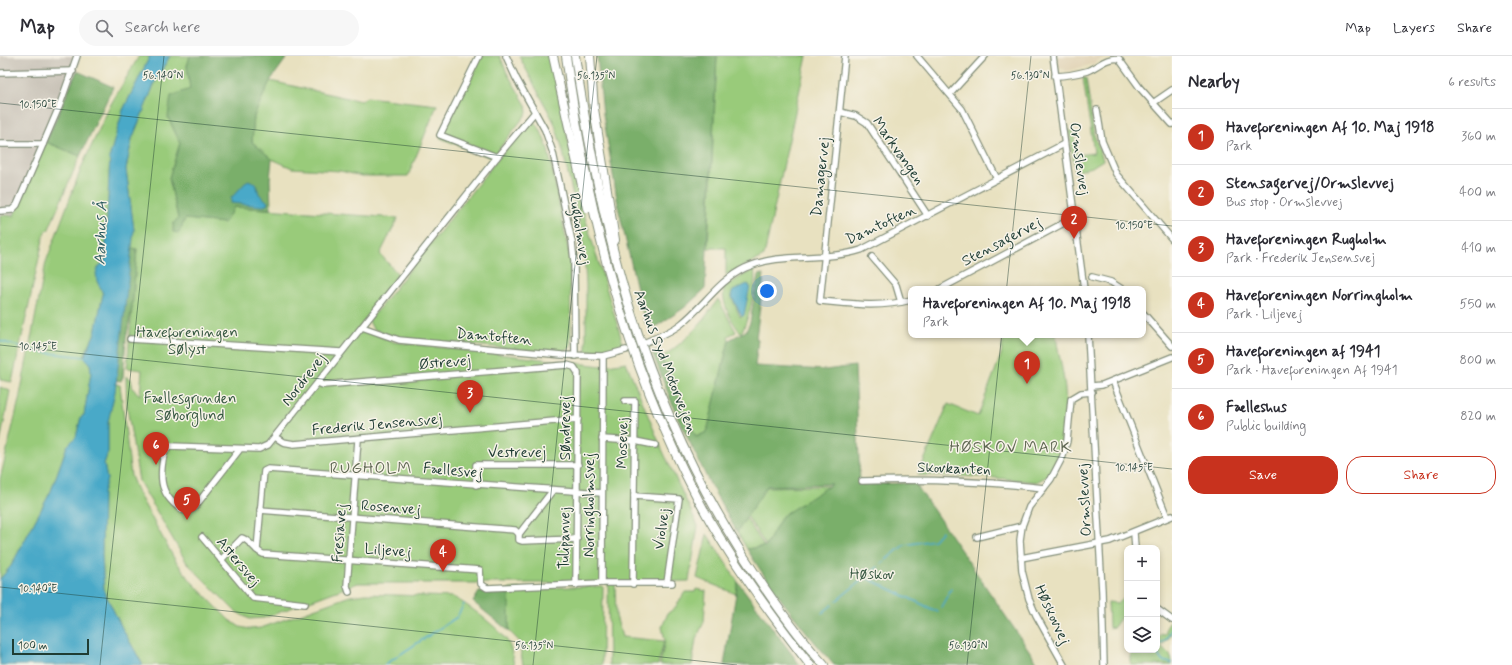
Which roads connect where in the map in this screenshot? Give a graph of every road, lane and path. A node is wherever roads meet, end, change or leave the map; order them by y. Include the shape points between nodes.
1 (77, 56) edge
2 (479, 56) edge
3 (506, 56) edge
4 (555, 56) edge
5 (566, 56) edge
6 (576, 56) edge
7 (590, 56) edge
8 (845, 56) edge
9 (917, 56) edge
10 (985, 56) edge
11 (1053, 56) edge
12 (1119, 57) edge
13 (73, 71) junction
14 (0, 73) edge
15 (1055, 76) junction
16 (1172, 90) edge
17 (950, 94) junction
18 (1153, 103) junction
19 (1097, 110) dead end
20 (535, 112) junction
21 (840, 112) junction
22 (1172, 124) edge
23 (0, 144) edge
24 (43, 144) junction
25 (1064, 144) junction
26 (497, 156) junction
27 (997, 179) junction
28 (0, 211) edge
29 (928, 216) junction
30 (1075, 217) junction
31 (1172, 239) edge
32 (824, 257) junction
33 (872, 257) dead end
34 (1092, 277) dead end
35 (946, 286) edge
36 (1084, 286) edge
37 (1117, 286) edge
38 (908, 301) edge
39 (901, 302) junction
40 (630, 312) junction
41 (620, 315) junction
42 (1146, 316) edge
43 (362, 326) junction
44 (1088, 338) edge
45 (130, 339) dead end
46 (646, 342) dead end
47 (1172, 346) edge
48 (626, 350) dead end
49 (341, 352) junction
50 (575, 356) junction
51 (603, 356) junction
52 (1172, 357) edge
53 (574, 367) joint
54 (1113, 381) junction
55 (318, 383) junction
56 (1092, 389) junction
57 (625, 401) dead end
58 (578, 419) junction
59 (275, 437) junction
60 (602, 439) junction
61 (358, 440) junction
62 (635, 440) junction
63 (655, 445) dead end
64 (240, 449) junction
65 (578, 465) junction
66 (356, 475) junction
67 (862, 481) dead end
68 (476, 485) junction
69 (1044, 488) junction
70 (553, 490) junction
71 (578, 491) junction
72 (602, 493) junction
73 (634, 496) junction
74 (260, 510) junction
75 (1170, 516) edge
76 (353, 517) junction
77 (1022, 526) junction
78 (1134, 533) junction
79 (202, 537) dead end
80 (519, 537) junction
81 (977, 537) dead end
82 (577, 539) junction
83 (1099, 543) junction
84 (1135, 545) edge
85 (257, 550) junction
86 (1021, 558) junction
87 (221, 560) junction
88 (350, 560) junction
89 (602, 583) junction
90 (633, 584) junction
91 (576, 585) junction
92 (349, 592) dead end
93 (305, 604) dead end
94 (1160, 611) edge
95 (1172, 620) edge
96 (810, 665) edge
97 (824, 665) edge
98 (1064, 665) edge
99 (1104, 665) edge

1 - 13 street
2 - 26 street via 440,135
3 - 20 street, Rugholmvej
4 - 41 highway via 561,94 591,226
5 - 41 highway, Aarhus Syd Motorvejen via 589,194
6 - 40 highway, Aarhus Syd Motorvejen via 596,182
7 - 40 highway via 594,109 606,188
8 - 21 street, Damagervej
9 - 17 street
10 - 17 street
11 - 15 street, Ormslevvej
12 - 15 street via 1111,58 1097,67 1080,73
12 - 18 street
13 - 14 street
13 - 24 street
15 - 25 street, Ormslevvej
16 - 18 street
17 - 27 street via 967,117
18 - 22 street
19 - 31 street via 1102,141 1116,174
20 - 26 street
20 - 50 street, Rugholmvej via 553,153 572,242
21 - 29 street, Markvangen via 856,116 867,123
21 - 32 street, Damagervej
23 - 24 street
24 - 28 street via 17,205 12,210
25 - 27 street, Damtoften
25 - 30 street, Ormslevvej
26 - 43 street
27 - 29 street, Damtoften
29 - 32 street, Damtoften via 861,250
30 - 35 street, Stensagervej
30 - 36 street, Ormslevvej
32 - 39 street, Damagervej via 820,301 861,306
32 - 46 street, Damtoften via 786,257 747,267 723,282 681,324
33 - 39 street via 896,285
34 - 37 street
38 - 39 street
40 - 97 highway, Aarhus Syd Motorvejen via 658,393 707,496 757,577
41 - 96 highway, Aarhus Syd Motorvejen via 652,403 698,500 750,584
42 - 47 street
43 - 49 street, Nordrevej
43 - 50 street, Damtoften via 385,336 405,340
44 - 56 street, Ormslevvej
45 - 49 street
48 - 51 street, Damtoften
49 - 55 street, Nordrevej
50 - 51 street, Damtoften
51 - 60 street, Norringholmsvej
52 - 54 street
53 - 55 street, Østrevej via 567,365 323,385
53 - 58 street, Søndrevej via 578,373
54 - 56 street
54 - 75 street
55 - 59 street, Nordrevej
56 - 69 street, Høskovvej via 1072,399 1065,449 1057,469
56 - 83 street, Ormslevvej
57 - 62 street, Mosevej via 635,401
58 - 61 street, Frederik Jensensvej
58 - 65 street, Søndrevej
59 - 61 street, Frederik Jensensvej via 294,444
59 - 64 street, Nordrevej via 265,448
60 - 62 street
60 - 72 street, Norringholmsvej
61 - 66 street, Fresiavej
62 - 63 street
62 - 73 street, Mosevej
64 - 64 street via 194,508 188,511 180,509 163,488 165,453 169,446
65 - 68 street, Vestrevej via 476,466
65 - 71 street, Søndrevej
66 - 68 street, Fællesvej
66 - 74 street, Fællesvej via 268,469 264,471
66 - 76 street, Fresiavej
67 - 69 street, Skovkanten via 986,481
68 - 70 street, Fællesvej
69 - 77 street, Høskovvej via 1029,507
70 - 71 street, Fællesvej
70 - 80 street
71 - 72 street, Fællesvej
71 - 82 street, Tulipanvej
72 - 89 street, Norringholmsvej
73 - 90 street, Mosevej
73 - 90 street, Violvej via 678,499 670,583
74 - 76 street, Rosenvej
74 - 85 street
75 - 78 street
76 - 80 street, Rosenvej via 515,530
76 - 88 street, Fresiavej
77 - 81 street
77 - 86 street, Høskovvej
78 - 83 street
78 - 84 street
79 - 87 street, Astersvej
80 - 82 street, Rosenvej via 522,541
82 - 91 street, Tulipanvej
83 - 86 street
83 - 99 street, Ormslevvej
85 - 87 street, Liljevej via 242,538
85 - 88 street, Liljevej via 264,554
86 - 98 street, Høskovvej via 1029,600
87 - 93 street, Astersvej via 253,598
88 - 91 street, Liljevej via 480,570 481,584 487,588
88 - 92 street, Fresiavej via 347,586
89 - 90 street
89 - 91 street, Liljevej
94 - 95 street

